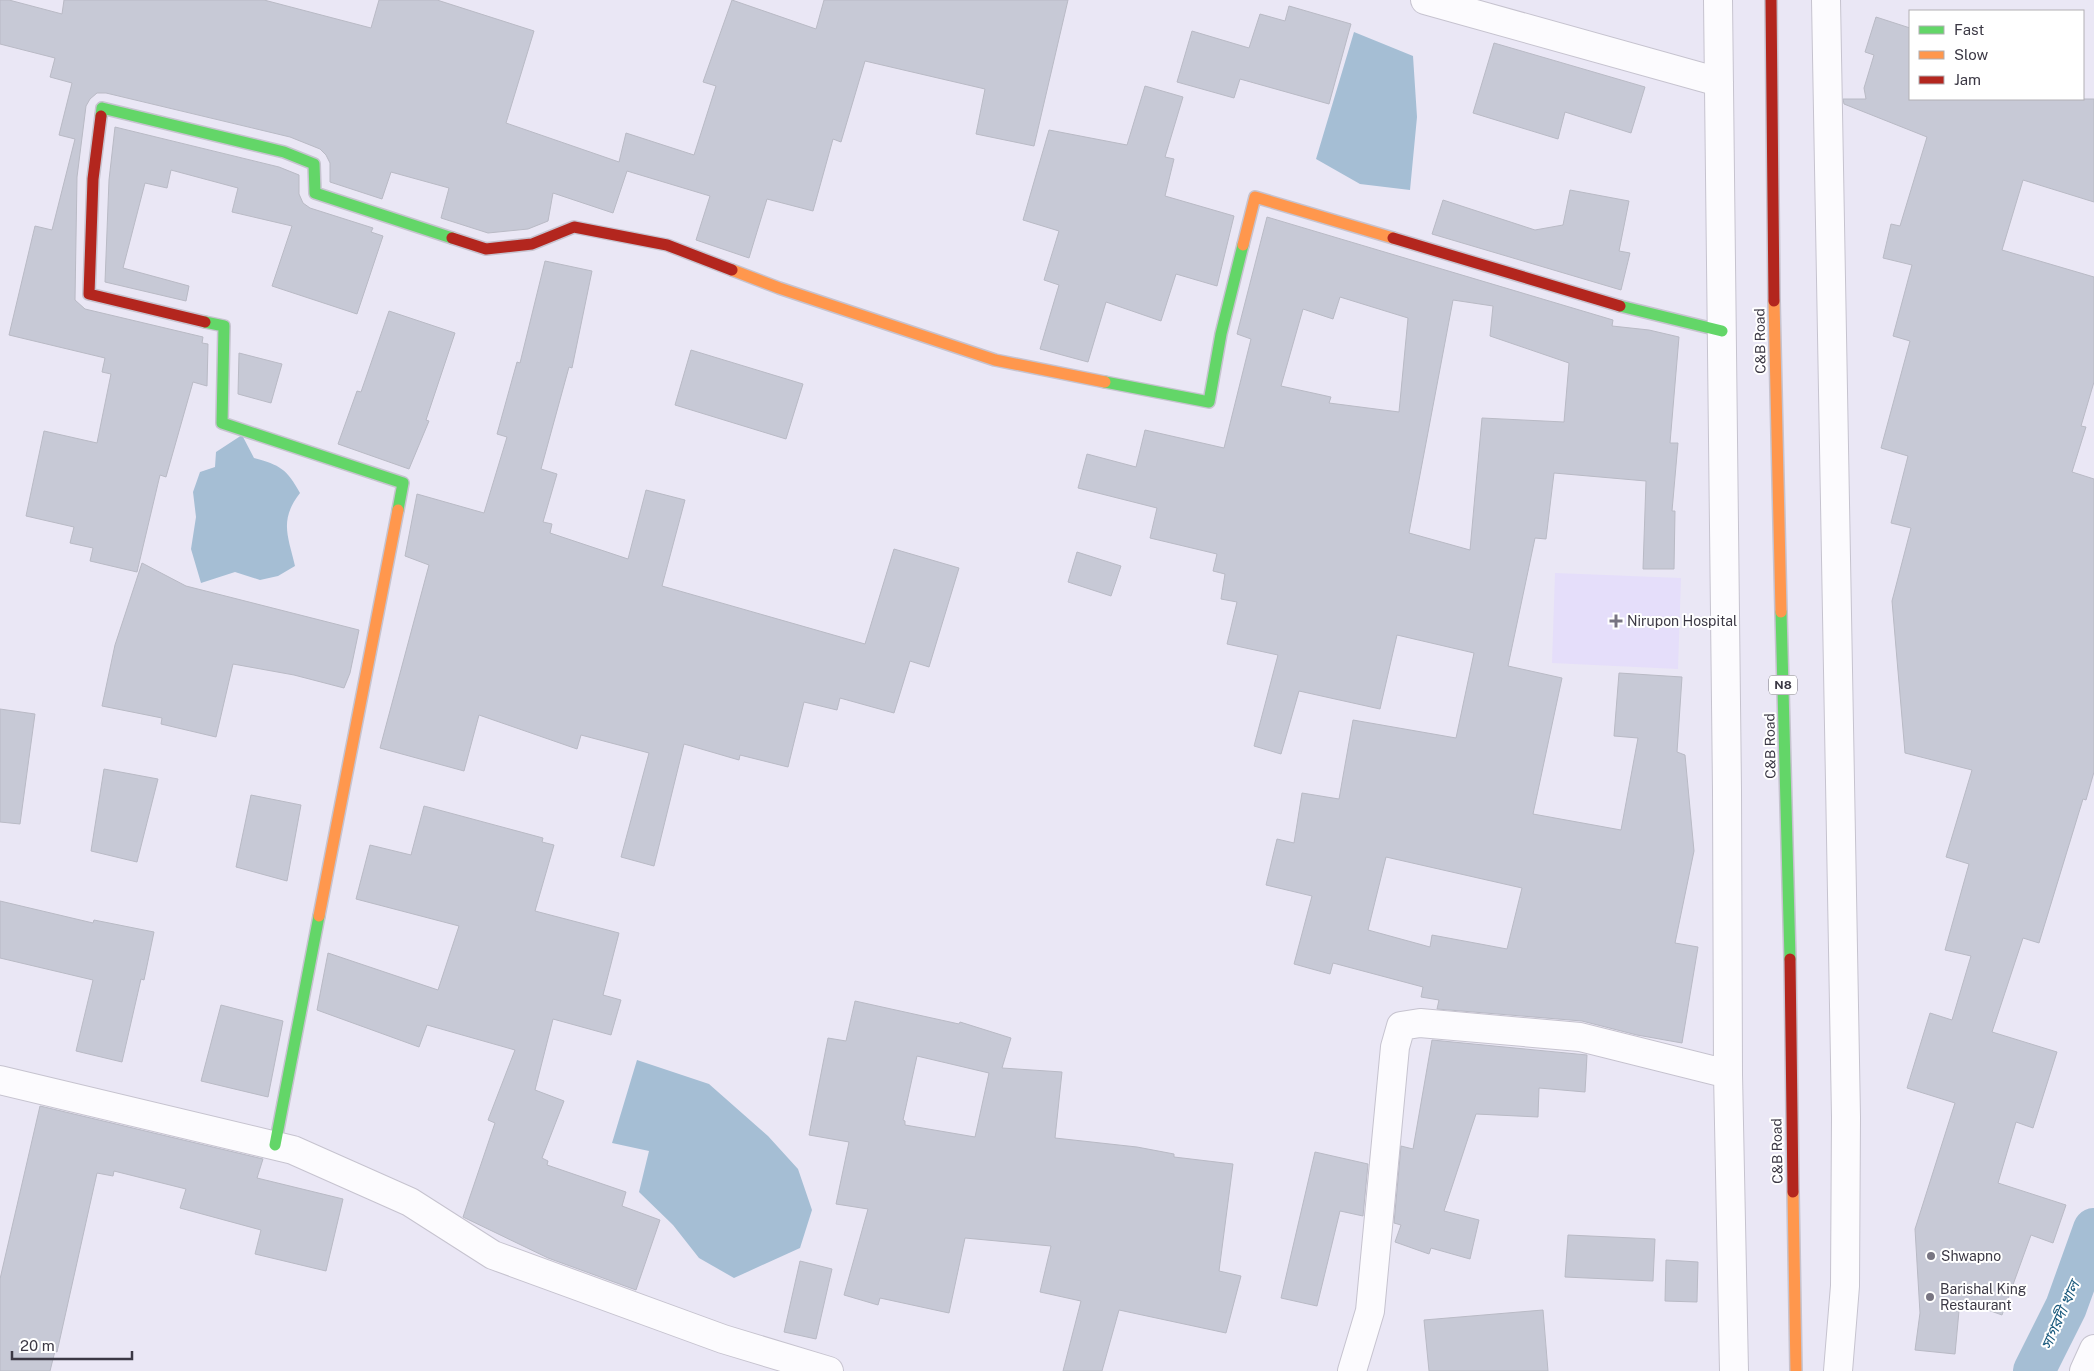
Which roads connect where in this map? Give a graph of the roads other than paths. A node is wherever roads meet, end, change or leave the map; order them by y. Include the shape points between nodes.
1 (1425, 0) edge
2 (1718, 0) edge
3 (1771, 0) edge
4 (1826, 0) edge
5 (1719, 82) junction
6 (1722, 331) junction
7 (1728, 1074) junction
8 (0, 1080) edge
9 (275, 1145) junction
10 (2094, 1349) edge
11 (829, 1371) edge
12 (1352, 1371) edge
13 (1734, 1371) edge
14 (1796, 1371) edge
15 (1838, 1371) edge
16 (2084, 1371) edge

1 - 5 street
2 - 5 street
3 - 14 main road, C&B Road / N8 via 1774,330 1790,947
4 - 15 street via 1846,1117 1845,1286
5 - 6 street
6 - 7 street
6 - 9 main road via 1633,310 1255,197 1221,334 1209,402 996,360 779,288 667,245 574,227 532,244 486,248 316,193 314,164 284,152 102,108 93,179 89,294 224,326 222,423 403,483
7 - 12 street via 1580,1037 1420,1023 1401,1026 1395,1047 1370,1311
7 - 13 street
8 - 9 street
9 - 11 street via 410,1202 493,1255 723,1338
10 - 16 street

